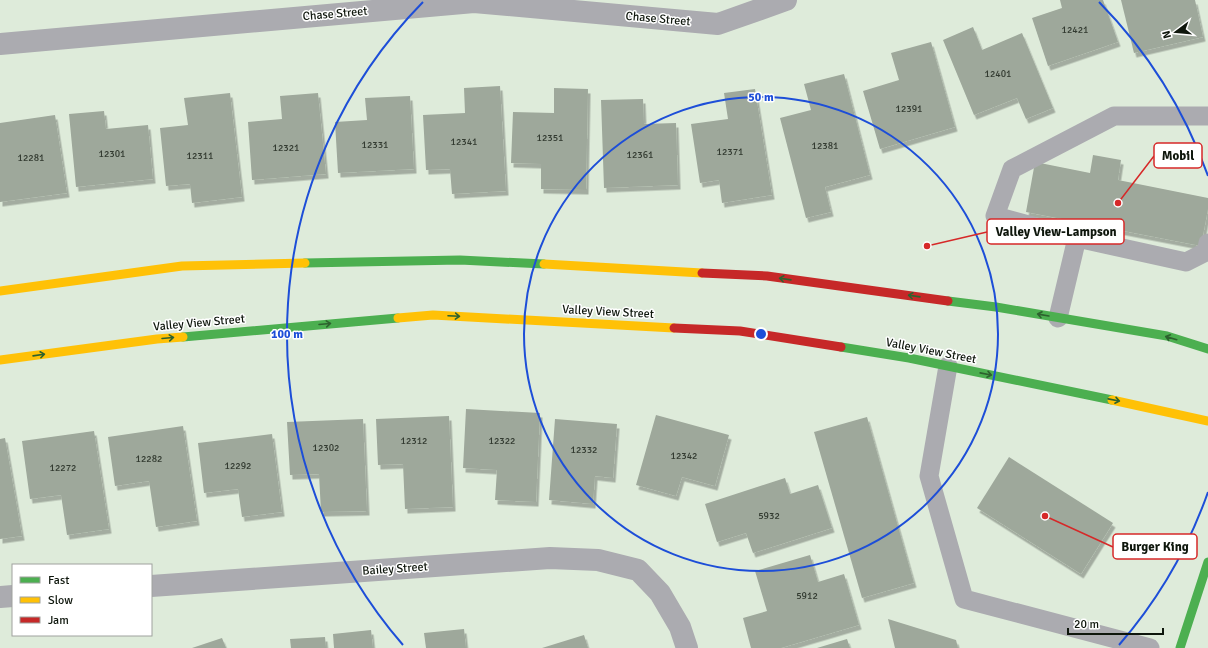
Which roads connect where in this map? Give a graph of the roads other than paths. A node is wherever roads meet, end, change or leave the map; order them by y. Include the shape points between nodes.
1 (786, 0) edge
2 (474, 1) edge
3 (0, 44) edge
4 (1208, 116) edge
5 (1077, 238) junction
6 (1208, 243) edge
7 (0, 291) edge
8 (1058, 318) junction
9 (1208, 349) edge
10 (0, 360) edge
11 (948, 366) junction
12 (1208, 421) edge
13 (1208, 562) edge
14 (152, 586) edge
15 (12, 596) edge
16 (0, 597) edge
17 (687, 648) edge
18 (1150, 648) edge
19 (1180, 648) edge

1 - 2 street, Chase Street via 718,24
2 - 3 street, Chase Street
4 - 5 lane via 1114,116 1012,169 995,216
5 - 6 lane via 1186,262 1206,252
5 - 8 lane
8 -> 7 main road via 767,276 460,260 182,266
9 -> 8 main road via 1167,336
10 -> 11 main road, Valley View Street via 157,339 433,315 740,332
11 -> 12 main road, Valley View Street
11 - 18 lane via 929,476 964,599
13 - 19 main road
14 - 17 street, Bailey Street via 550,558 598,560 638,570 660,593 680,627
15 - 16 street

